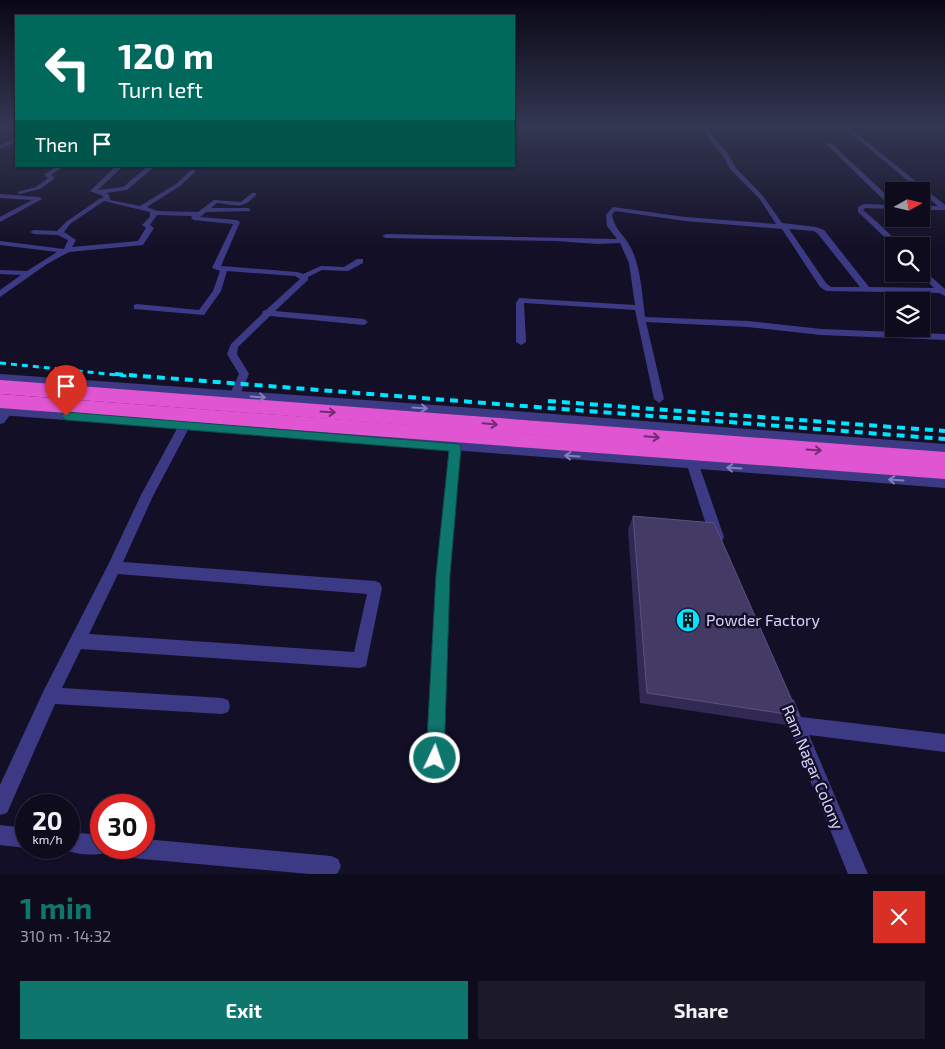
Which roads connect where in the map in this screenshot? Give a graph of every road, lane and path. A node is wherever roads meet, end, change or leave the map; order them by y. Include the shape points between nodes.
1 (732, 166) edge
2 (852, 166) edge
3 (893, 166) edge
4 (59, 167) edge
5 (119, 167) edge
6 (151, 167) edge
7 (193, 171) dead end
8 (0, 192) edge
9 (95, 192) junction
10 (254, 194) dead end
11 (0, 196) edge
12 (885, 197) edge
13 (100, 200) dead end
14 (885, 206) edge
15 (143, 208) junction
16 (930, 208) edge
17 (945, 208) edge
18 (248, 210) dead end
19 (202, 212) junction
20 (155, 213) junction
21 (0, 220) edge
22 (781, 225) junction
23 (34, 232) dead end
24 (59, 233) junction
25 (386, 236) dead end
26 (889, 237) edge
27 (623, 241) junction
28 (0, 243) edge
29 (65, 251) junction
30 (360, 261) dead end
31 (224, 269) junction
32 (0, 272) edge
33 (28, 273) junction
34 (304, 276) junction
35 (930, 279) edge
36 (868, 290) junction
37 (944, 293) edge
38 (0, 294) edge
39 (137, 307) dead end
40 (639, 308) junction
41 (266, 314) junction
42 (641, 319) junction
43 (364, 322) dead end
44 (944, 338) edge
45 (521, 342) dead end
46 (0, 378) edge
47 (0, 387) edge
48 (234, 396) junction
49 (659, 399) dead end
50 (2, 411) edge
51 (603, 422) junction
52 (184, 426) junction
53 (455, 447) junction
54 (945, 449) edge
55 (603, 458) junction
56 (945, 460) edge
57 (693, 465) junction
58 (945, 472) edge
59 (945, 483) edge
60 (722, 548) edge
61 (114, 567) junction
62 (77, 641) junction
63 (781, 689) edge
64 (50, 696) junction
65 (222, 706) dead end
66 (796, 725) junction
67 (945, 743) edge
68 (435, 758) dead end
69 (0, 806) edge
70 (0, 835) edge
71 (15, 837) edge
72 (155, 850) edge
73 (331, 866) dead end
74 (858, 874) edge

1 - 22 street
2 - 12 street
3 - 17 street
4 - 8 street via 47,175 52,178 38,188
5 - 9 street via 94,188
6 - 9 street via 125,189
7 - 15 street
9 - 15 street via 106,195 108,201
10 - 19 street via 243,203 217,200
11 - 21 street via 39,198
13 - 24 street
14 - 26 street via 864,206 860,211
15 - 20 street
16 - 17 street
18 - 19 street
19 - 20 street
19 - 31 street via 194,219 236,222 216,268
20 - 29 street via 139,244
22 - 27 street via 685,219 614,208 609,215 610,223
22 - 36 street via 819,230
22 - 36 street via 825,287
23 - 24 street
24 - 29 street via 71,238
25 - 27 street
27 - 40 street via 633,263
28 - 29 street
29 - 33 street
30 - 34 street via 345,269 321,268
31 - 34 street
31 - 39 street via 217,291 201,313
32 - 33 street
33 - 38 street
34 - 41 street via 302,282
35 - 37 street
36 - 37 street
40 - 42 street
40 - 45 street via 522,300
41 - 43 street
41 - 48 street via 238,340 232,350 234,360 244,374
42 - 44 street
42 - 49 street
46 - 48 street
47 -> 56 highway, bridge
48 -> 51 street
50 - 52 street
50 - 58 highway, bridge
51 - 54 street
51 - 55 street
52 - 53 street
52 - 61 street
55 -> 53 street
53 - 68 street via 443,575
55 - 57 street
59 -> 57 street
57 - 60 street
61 - 62 street
61 - 62 street via 375,588 360,660
62 - 64 street
63 - 66 street, Ram Nagar Colony
64 - 65 street
64 - 69 street
66 - 67 street
66 - 74 street, Ram Nagar Colony
70 - 71 street
72 - 73 street

